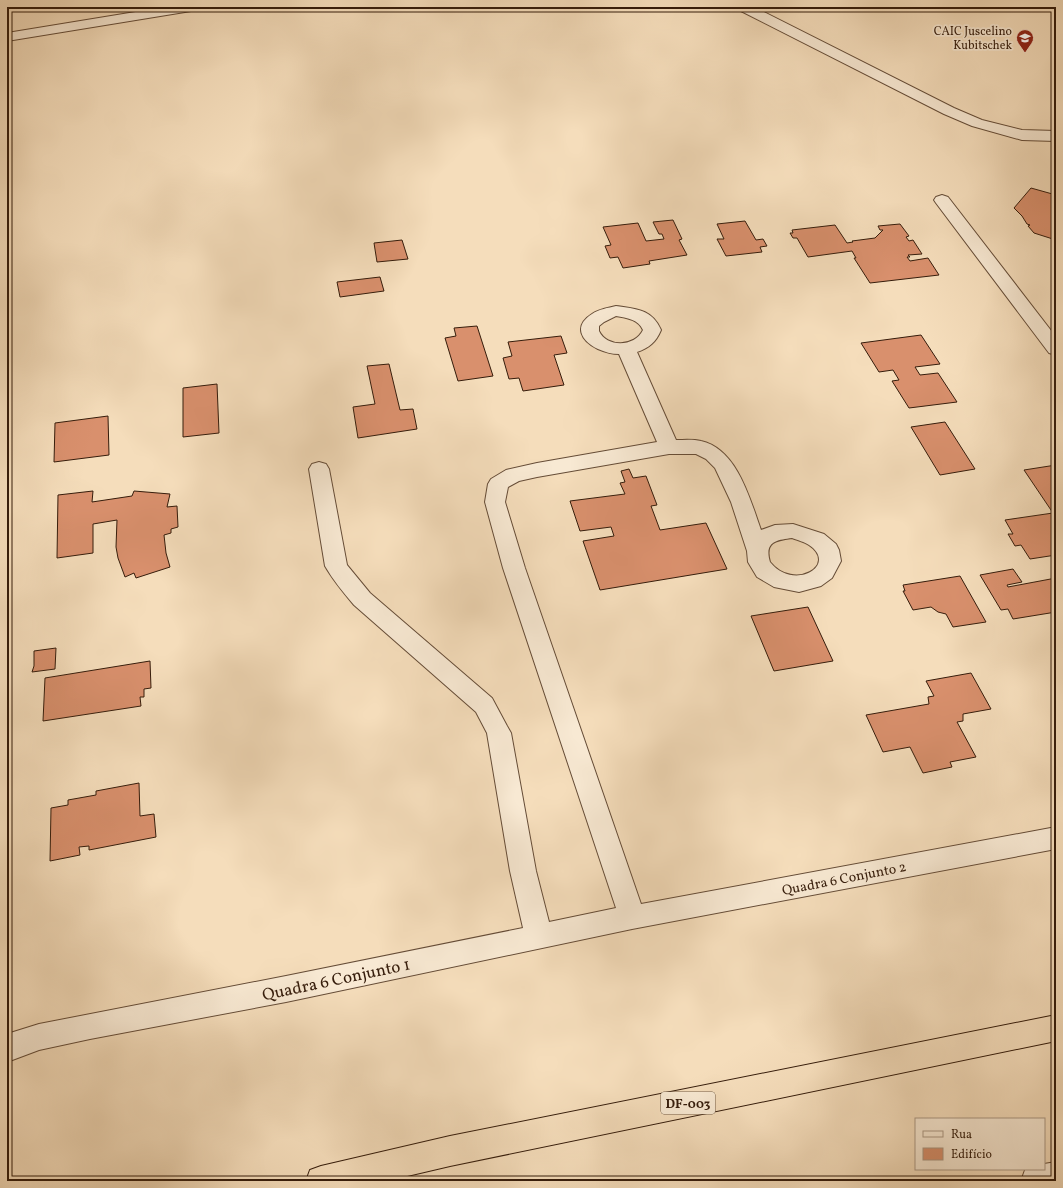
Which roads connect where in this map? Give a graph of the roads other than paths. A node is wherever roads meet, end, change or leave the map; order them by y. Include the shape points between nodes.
1 (191, 7) edge
2 (744, 7) edge
3 (7, 37) edge
4 (1056, 136) edge
5 (942, 200) dead end
6 (626, 349) dead end
7 (1056, 349) edge
8 (669, 447) junction
9 (319, 469) dead end
10 (757, 549) dead end
11 (1056, 838) edge
12 (632, 917) junction
13 (539, 937) junction
14 (1056, 1028) edge
15 (39, 1037) junction
16 (7, 1040) edge
17 (7, 1048) edge
18 (1056, 1177) edge
19 (321, 1181) edge
20 (1036, 1181) edge

1 - 3 street via 91,18
2 - 4 street via 970,120 1022,135
5 - 7 street
6 - 8 street
8 - 10 street via 699,447 713,454 724,465 741,502
8 - 12 street via 513,475 498,484 495,502 517,576
9 - 13 street via 336,566 346,582 362,599 484,705 499,733 523,871
11 - 12 street, Quadra 6 Conjunto 2
12 - 13 street, Quadra 6 Conjunto 1
13 - 15 street, Quadra 6 Conjunto 1
14 - 19 highway, DF-003 via 458,1149
15 - 16 street, Quadra 6 Conjunto 1
15 - 17 street, Quadra 6 Conjunto 1
18 - 20 street

